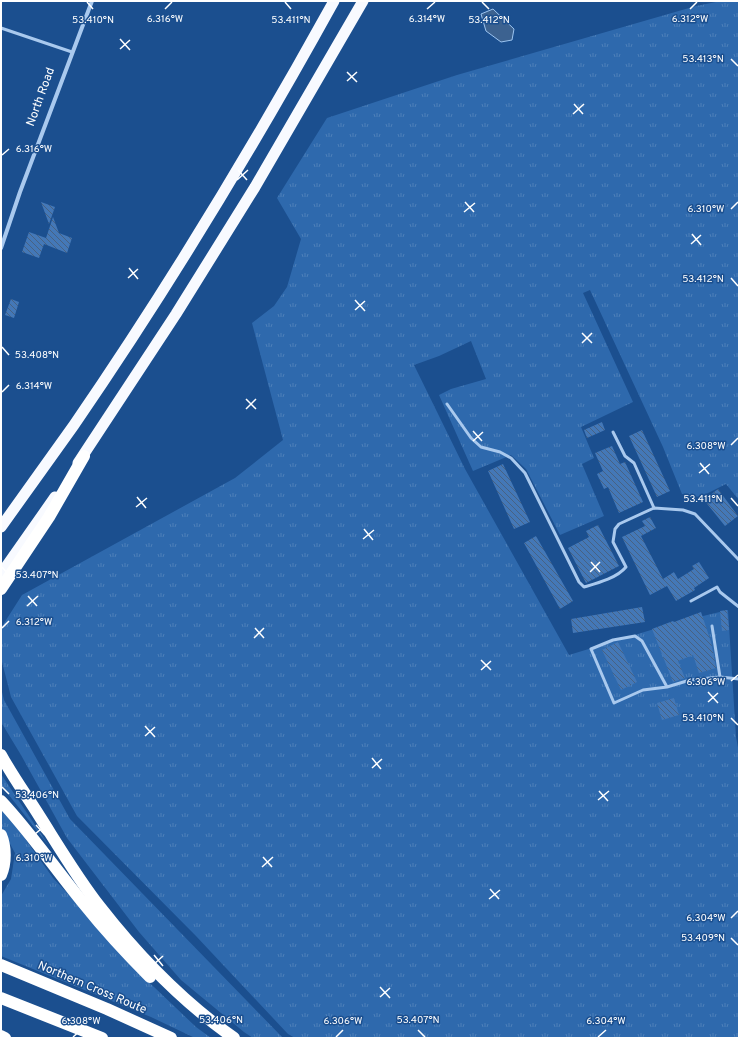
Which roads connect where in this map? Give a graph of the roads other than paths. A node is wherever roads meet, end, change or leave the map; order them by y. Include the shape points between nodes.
1 (92, 1) edge
2 (334, 1) edge
3 (363, 1) edge
4 (1, 28) edge
5 (72, 52) junction
6 (1, 248) edge
7 (447, 404) dead end
8 (613, 432) dead end
9 (84, 456) junction
10 (654, 508) junction
11 (1, 526) edge
12 (739, 560) edge
13 (1, 574) edge
14 (1, 589) edge
15 (691, 601) dead end
16 (739, 607) edge
17 (712, 626) dead end
18 (720, 677) junction
19 (739, 678) edge
20 (667, 687) junction
21 (1, 755) edge
22 (1, 801) edge
23 (1, 835) edge
24 (1, 876) edge
25 (1, 965) edge
26 (1, 998) edge
27 (1, 1036) edge
28 (5, 1038) edge
29 (102, 1038) edge
30 (171, 1038) edge
31 (221, 1038) edge
32 (234, 1038) edge

1 - 5 street, North Road
2 - 11 highway via 220,199 161,294 74,425
3 - 9 highway via 255,187
4 - 5 lane
5 - 6 street, North Road
7 - 10 lane via 471,438 481,447 511,458 525,473 579,582 584,587 622,572 626,567 612,542 615,529 619,524
8 - 10 lane via 625,456 634,463
9 - 13 highway
9 - 14 highway via 49,517
10 - 12 lane via 683,510 695,514
15 - 16 lane via 717,587
17 - 18 lane
18 - 19 lane
18 - 20 lane via 690,680
20 - 20 lane via 642,641 635,636 613,640 591,649 614,703 643,690
21 - 32 highway via 100,907 147,962 210,1021
22 - 31 highway via 135,962 192,1016
23 - 24 highway via 5,855
25 - 30 highway, Northern Cross Route
26 - 29 highway
27 - 28 highway

